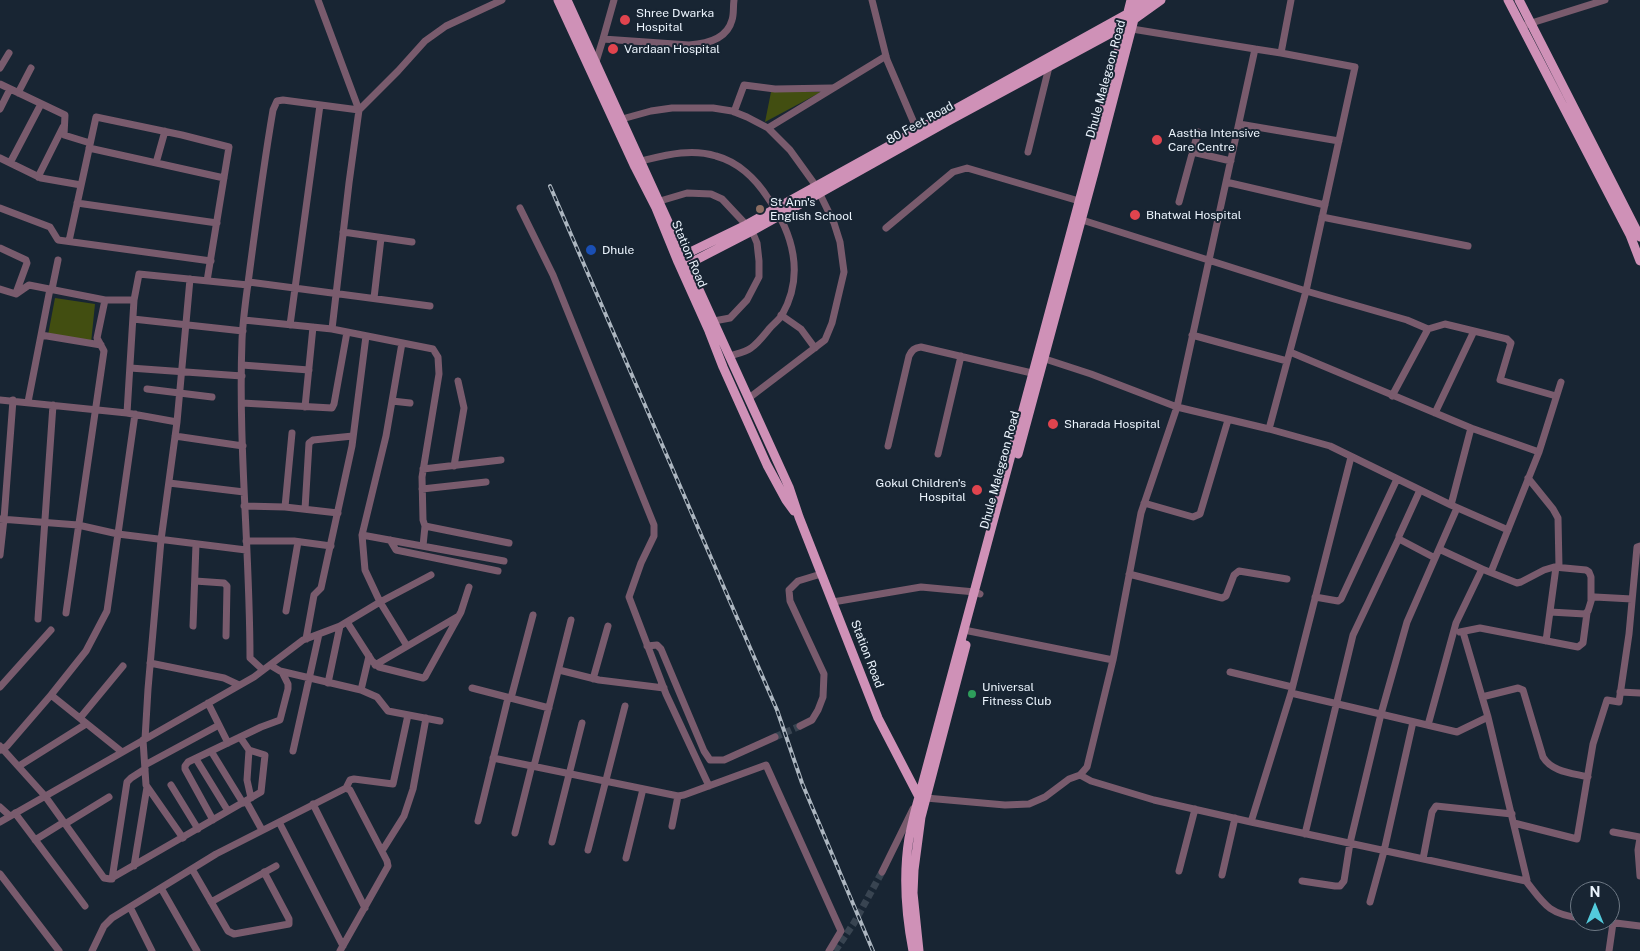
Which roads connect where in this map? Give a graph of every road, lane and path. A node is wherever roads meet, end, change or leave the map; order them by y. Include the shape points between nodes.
1 (318, 0) edge
2 (502, 0) edge
3 (558, 0) edge
4 (567, 0) edge
5 (614, 0) edge
6 (734, 0) edge
7 (872, 0) edge
8 (1149, 0) edge
9 (1161, 0) edge
10 (1291, 0) edge
11 (1508, 0) edge
12 (1519, 0) edge
13 (1605, 0) edge
14 (1136, 3) edge
15 (1132, 15) junction
16 (1526, 24) junction
17 (1129, 27) junction
18 (603, 39) junction
19 (1255, 49) junction
20 (9, 53) dead end
21 (1281, 53) junction
22 (886, 56) junction
23 (596, 61) junction
24 (1049, 67) junction
25 (0, 68) edge
26 (31, 68) dead end
27 (592, 72) junction
28 (0, 84) edge
29 (834, 88) junction
30 (10, 89) junction
31 (18, 93) junction
32 (41, 104) junction
33 (320, 105) junction
34 (0, 109) edge
35 (359, 110) junction
36 (734, 112) junction
37 (622, 119) junction
38 (1239, 124) junction
39 (64, 125) junction
40 (768, 128) junction
41 (917, 130) junction
42 (164, 131) junction
43 (1198, 132) dead end
44 (1338, 141) junction
45 (89, 146) junction
46 (1028, 152) dead end
47 (1192, 152) junction
48 (0, 158) edge
49 (641, 161) junction
50 (1231, 161) junction
51 (10, 163) junction
52 (156, 163) junction
53 (38, 177) junction
54 (224, 178) junction
55 (1226, 182) junction
56 (81, 185) junction
57 (818, 190) junction
58 (660, 201) junction
59 (1079, 202) junction
60 (1179, 202) dead end
61 (77, 203) junction
62 (1324, 205) junction
63 (0, 208) edge
64 (520, 208) dead end
65 (778, 212) junction
66 (1322, 217) junction
67 (1078, 218) junction
68 (217, 223) junction
69 (749, 228) junction
70 (886, 228) dead end
71 (343, 232) junction
72 (1640, 237) edge
73 (381, 238) junction
74 (69, 242) junction
75 (412, 242) dead end
76 (1468, 246) dead end
77 (0, 248) edge
78 (684, 254) junction
79 (58, 260) dead end
80 (211, 261) junction
81 (1209, 261) junction
82 (1640, 261) edge
83 (688, 264) junction
84 (190, 279) junction
85 (207, 281) junction
86 (248, 283) junction
87 (294, 287) junction
88 (0, 289) edge
89 (51, 289) junction
90 (1306, 291) junction
91 (336, 292) junction
92 (16, 294) junction
93 (374, 298) junction
94 (105, 300) junction
95 (134, 300) junction
96 (430, 306) dead end
97 (781, 315) junction
98 (133, 319) junction
99 (244, 320) junction
100 (714, 321) junction
101 (186, 325) junction
102 (290, 325) junction
103 (313, 327) junction
104 (332, 329) junction
105 (1428, 330) junction
106 (242, 331) junction
107 (1474, 331) junction
108 (347, 332) junction
109 (41, 335) junction
110 (366, 336) junction
111 (1192, 336) junction
112 (402, 343) junction
113 (101, 345) junction
114 (815, 348) junction
115 (1290, 352) junction
116 (730, 356) junction
117 (961, 356) junction
118 (1040, 357) junction
119 (1287, 361) junction
120 (242, 365) junction
121 (130, 368) junction
122 (309, 370) junction
123 (182, 371) junction
124 (1036, 374) junction
125 (242, 376) junction
126 (458, 381) dead end
127 (1561, 382) dead end
128 (147, 389) dead end
129 (180, 394) junction
130 (1392, 396) junction
131 (1556, 396) junction
132 (212, 397) dead end
133 (749, 398) junction
134 (0, 400) edge
135 (13, 400) junction
136 (392, 401) junction
137 (28, 402) junction
138 (242, 403) junction
139 (410, 403) dead end
140 (53, 405) junction
141 (305, 407) junction
142 (1176, 408) junction
143 (95, 409) junction
144 (131, 413) junction
145 (1435, 413) junction
146 (1228, 420) junction
147 (177, 422) junction
148 (1471, 428) junction
149 (1268, 429) junction
150 (292, 433) dead end
151 (175, 436) junction
152 (353, 436) junction
153 (242, 446) junction
154 (888, 446) dead end
155 (1539, 452) junction
156 (938, 454) dead end
157 (1351, 457) junction
158 (501, 460) dead end
159 (454, 466) junction
160 (423, 469) junction
161 (1528, 478) junction
162 (1397, 479) junction
163 (486, 482) dead end
164 (169, 483) junction
165 (422, 489) junction
166 (1420, 490) junction
167 (244, 492) junction
168 (1144, 503) junction
169 (244, 506) junction
170 (285, 507) junction
171 (1454, 507) junction
172 (305, 509) junction
173 (338, 513) junction
174 (799, 517) junction
175 (2, 519) edge
176 (45, 522) junction
177 (78, 525) junction
178 (425, 526) junction
179 (1508, 530) junction
180 (118, 534) junction
181 (362, 535) junction
182 (1399, 538) junction
183 (162, 540) junction
184 (390, 540) junction
185 (246, 541) junction
186 (298, 542) junction
187 (509, 543) dead end
188 (196, 544) junction
189 (331, 546) junction
190 (423, 546) junction
191 (1640, 546) edge
192 (1439, 549) junction
193 (246, 550) junction
194 (0, 554) edge
195 (1435, 558) junction
196 (504, 561) dead end
197 (1557, 567) junction
198 (1482, 569) junction
199 (498, 571) dead end
200 (1492, 572) junction
201 (821, 574) junction
202 (1129, 574) junction
203 (431, 575) dead end
204 (1287, 579) dead end
205 (195, 581) junction
206 (469, 587) dead end
207 (977, 593) junction
208 (1315, 597) junction
209 (1632, 599) junction
210 (1591, 600) junction
211 (380, 602) junction
212 (833, 602) junction
213 (286, 611) dead end
214 (1550, 612) junction
215 (66, 613) dead end
216 (1587, 613) junction
217 (458, 616) junction
218 (533, 616) dead end
219 (38, 619) dead end
220 (571, 620) dead end
221 (344, 624) junction
222 (193, 626) dead end
223 (608, 626) dead end
224 (50, 630) dead end
225 (967, 631) junction
226 (1463, 632) junction
227 (320, 634) junction
228 (1452, 634) junction
229 (226, 636) dead end
230 (306, 639) junction
231 (1546, 641) junction
232 (408, 646) junction
233 (647, 646) junction
234 (369, 656) junction
235 (1113, 660) junction
236 (150, 663) junction
237 (270, 665) junction
238 (375, 665) junction
239 (123, 666) dead end
240 (263, 670) junction
241 (559, 670) junction
242 (282, 672) junction
243 (1230, 672) dead end
244 (310, 678) junction
245 (594, 678) junction
246 (328, 683) junction
247 (239, 685) junction
248 (0, 687) edge
249 (472, 688) dead end
250 (664, 688) junction
251 (361, 690) junction
252 (1291, 690) junction
253 (1620, 692) junction
254 (1640, 693) edge
255 (51, 695) junction
256 (1482, 697) junction
257 (510, 698) junction
258 (208, 703) junction
259 (1337, 704) junction
260 (625, 706) dead end
261 (549, 708) junction
262 (1381, 714) junction
263 (408, 715) junction
264 (1488, 717) junction
265 (80, 718) junction
266 (426, 718) junction
267 (440, 721) dead end
268 (1413, 722) junction
269 (582, 723) dead end
270 (86, 724) junction
271 (219, 725) junction
272 (1428, 725) junction
273 (800, 726) tunnel mouth
274 (775, 736) tunnel mouth
275 (240, 737) junction
276 (144, 740) junction
277 (228, 743) junction
278 (1, 749) edge
279 (250, 750) junction
280 (211, 751) junction
281 (293, 751) dead end
282 (122, 752) junction
283 (494, 758) junction
284 (196, 759) junction
285 (533, 765) junction
286 (19, 766) junction
287 (145, 767) junction
288 (570, 773) junction
289 (1080, 775) junction
290 (1588, 776) junction
291 (606, 781) junction
292 (171, 785) dead end
293 (709, 786) junction
294 (147, 787) junction
295 (346, 788) junction
296 (643, 789) junction
297 (45, 796) junction
298 (678, 796) junction
299 (109, 797) dead end
300 (922, 797) junction
301 (247, 801) junction
302 (313, 804) junction
303 (0, 806) edge
304 (1195, 809) junction
305 (228, 811) junction
306 (1512, 814) junction
307 (12, 815) junction
308 (1235, 818) junction
309 (213, 820) junction
310 (478, 821) dead end
311 (0, 822) edge
312 (279, 822) junction
313 (1251, 822) junction
314 (65, 823) junction
315 (1514, 823) junction
316 (672, 826) dead end
317 (198, 829) junction
318 (262, 830) junction
319 (1613, 832) dead end
320 (515, 833) dead end
321 (1305, 834) junction
322 (1640, 837) edge
323 (183, 838) junction
324 (35, 840) junction
325 (552, 842) dead end
326 (1350, 844) junction
327 (1639, 847) edge
328 (588, 850) dead end
329 (382, 851) junction
330 (1384, 851) junction
331 (626, 858) dead end
332 (1423, 859) junction
333 (134, 866) junction
334 (276, 866) dead end
335 (192, 868) junction
336 (1179, 871) dead end
337 (264, 872) junction
338 (882, 872) tunnel mouth
339 (0, 874) edge
340 (1222, 875) dead end
341 (1640, 876) edge
342 (112, 879) junction
343 (1302, 881) dead end
344 (1526, 881) junction
345 (161, 888) junction
346 (211, 902) junction
347 (1370, 902) dead end
348 (85, 906) dead end
349 (130, 907) junction
350 (365, 908) junction
351 (1570, 916) edge
352 (1620, 924) edge
353 (1640, 926) edge
354 (1612, 931) edge
355 (341, 948) edge
356 (59, 951) edge
357 (92, 951) edge
358 (152, 951) edge
359 (197, 951) edge
360 (828, 951) edge
361 (913, 951) edge
362 (919, 951) edge
363 (1609, 951) edge

1 - 35 street
2 - 35 street via 446,26 425,41
3 - 27 main road, Station Road
4 - 23 main road, Station Road
5 - 18 street
6 - 18 street via 732,23 712,42 689,45
7 - 22 street
8 - 14 main road
9 - 15 main road, 80 Feet Road
10 - 21 street
11 - 16 main road
12 - 16 main road
13 - 16 street
14 - 15 main road, Dhule Malegaon Road
15 - 17 main road, Dhule Malegaon Road
15 - 41 main road, 80 Feet Road
16 - 72 main road
16 - 82 main road
17 - 19 street
17 - 24 main road, 80 Feet Road
17 - 59 main road
17 - 67 main road, Dhule Malegaon Road
18 - 23 street
19 - 21 street
19 - 38 street
20 - 25 street
21 - 44 street via 1355,67
22 - 29 street
22 - 41 street
23 - 27 street
23 - 37 main road, Station Road
24 - 46 street
24 - 57 main road, 80 Feet Road
26 - 31 street
27 - 174 main road, Station Road via 656,208 767,465
28 - 30 street
29 - 36 street via 775,89 744,85
29 - 40 street
30 - 31 street
30 - 34 street
31 - 32 street
32 - 39 street via 65,115
32 - 51 street
33 - 35 street
33 - 86 street via 283,100 276,104 262,171
33 - 87 street
35 - 71 street
36 - 37 street via 713,108 672,108 650,110
36 - 40 street
37 - 49 main road, Station Road
38 - 44 street
38 - 50 street
39 - 45 street via 64,135
39 - 53 street
40 - 57 street via 790,150
41 - 57 main road, 80 Feet Road
42 - 45 street via 96,117
42 - 52 street
42 - 54 street via 230,147
43 - 47 street
44 - 62 street
45 - 52 street
45 - 56 street
47 - 50 street
47 - 60 street
48 - 51 street
49 - 58 main road, Station Road
49 - 65 street via 684,152 718,156 744,171 761,187
50 - 55 street
51 - 53 street
52 - 54 street
53 - 56 street
54 - 68 street
55 - 62 street
55 - 81 street
56 - 61 street
57 - 65 main road, 80 Feet Road
57 - 114 street via 840,242 844,272 825,340
58 - 69 street via 688,193 711,194 722,199
58 - 78 main road, Station Road
59 - 67 main road
59 - 70 street via 967,168 953,172
61 - 68 street
61 - 74 street
62 - 66 street
63 - 74 street via 50,228 58,240
64 - 233 street via 552,275 654,525 654,536 628,597
65 - 69 main road, 80 Feet Road
65 - 97 street via 788,234 795,272 793,288
66 - 76 street
66 - 90 street
67 - 81 street
67 - 118 main road, Dhule Malegaon Road
68 - 80 street
69 - 78 main road, 80 Feet Road
69 - 83 main road, 80 Feet Road
69 - 100 street via 757,243 759,277 747,300 730,318
71 - 73 street
71 - 91 street
73 - 75 street
73 - 93 street
74 - 80 street
77 - 92 street via 26,260
78 - 83 main road, Station Road
79 - 89 street
80 - 85 street
81 - 90 street
81 - 111 street
83 - 100 main road, Station Road
84 - 85 street
84 - 95 street via 139,274
84 - 101 street
85 - 86 street
86 - 87 street
86 - 99 street
87 - 91 street
87 - 102 street
88 - 92 street
89 - 92 street via 29,285
89 - 94 street
89 - 109 street
90 - 105 street via 1407,320
90 - 115 street
91 - 93 street
91 - 104 street
93 - 96 street
94 - 95 street
94 - 113 street via 97,338
95 - 98 street
97 - 114 street via 801,329
97 - 116 street via 750,349
98 - 101 street
98 - 121 street
99 - 102 street
99 - 106 street
100 - 116 main road, Station Road
101 - 106 street
101 - 123 street
102 - 103 street
103 - 104 street
103 - 122 street
104 - 108 street
105 - 107 street via 1445,324
105 - 130 street
106 - 120 street
107 - 131 street via 1510,341 1501,380
107 - 145 street
108 - 110 street
108 - 141 street via 333,406 330,409
109 - 113 street
109 - 137 street
110 - 112 street
110 - 152 street
111 - 119 street
111 - 142 street
112 - 136 street
112 - 160 street via 433,349 438,357 438,376
113 - 143 street via 104,351
114 - 133 street
115 - 119 street
115 - 130 street
116 - 133 main road, Station Road
117 - 124 street
117 - 154 street via 921,347 912,351
117 - 156 street
118 - 124 main road, Dhule Malegaon Road
118 - 142 street
119 - 149 street
120 - 122 street
120 - 125 street
121 - 123 street
121 - 144 street
122 - 141 street
123 - 125 street
123 - 129 street
124 - 207 main road, Dhule Malegaon Road
125 - 138 street
126 - 159 street via 464,408
127 - 131 street
128 - 129 street
129 - 132 street
129 - 147 street
130 - 145 street
131 - 155 street
133 - 174 main road, Station Road
134 - 135 street
135 - 137 street
135 - 175 street
136 - 139 street
136 - 181 street via 385,444
137 - 140 street
138 - 141 street
138 - 153 street
140 - 143 street
140 - 176 street
142 - 146 street
142 - 168 street
143 - 144 street
143 - 177 street
144 - 147 street
144 - 180 street
145 - 148 street
146 - 149 street
146 - 168 street via 1200,514 1193,517
147 - 151 street
148 - 155 street
148 - 171 street
149 - 157 street via 1330,446
150 - 170 street
151 - 153 street
151 - 164 street
152 - 172 street via 309,443
152 - 173 street
153 - 167 street
155 - 161 street
157 - 162 street
157 - 208 street
158 - 159 street
159 - 160 street
160 - 165 street
161 - 179 street
161 - 197 street via 1558,518
162 - 166 street
162 - 208 street via 1342,598
163 - 165 street
164 - 167 street
164 - 183 street
165 - 178 street
166 - 171 street
166 - 182 street
167 - 169 street
168 - 202 street
169 - 170 street
169 - 185 street
170 - 172 street
171 - 179 street
171 - 192 street
172 - 173 street
173 - 189 street
174 - 201 main road, Station Road
175 - 176 street
175 - 194 street
176 - 177 street
176 - 219 street
177 - 180 street
177 - 215 street
178 - 187 street
178 - 190 street
179 - 200 street
180 - 183 street
180 - 255 street via 107,611 86,651
181 - 184 street
181 - 211 street via 364,568
182 - 195 street
182 - 259 street via 1353,634
183 - 188 street
183 - 236 street
184 - 190 street
184 - 199 street via 396,550
185 - 186 street
185 - 193 street
186 - 189 street
186 - 213 street
188 - 193 street
188 - 205 street
189 - 230 street via 321,588 314,595
190 - 196 street
191 - 209 street via 1637,547
192 - 195 street
192 - 198 street
193 - 240 street via 250,658
195 - 262 street via 1406,622
197 - 200 street via 1519,583
197 - 210 street via 1589,572
197 - 214 street
198 - 200 street
198 - 228 street
201 - 212 main road, Station Road
201 - 273 street via 798,581 789,590 790,601 824,674 823,696 818,710 812,720
202 - 204 street via 1222,598 1239,570
202 - 235 street
203 - 211 street
205 - 222 street
205 - 229 street via 224,583 227,586
206 - 217 street
207 - 212 street via 921,587
207 - 225 main road, Dhule Malegaon Road
208 - 252 street
209 - 210 street via 1595,596
209 - 253 street
210 - 216 street
211 - 221 street
211 - 232 street
212 - 300 main road, Station Road via 878,718
214 - 216 street
214 - 231 street
216 - 231 street via 1582,645
217 - 232 street
217 - 238 street via 423,678
218 - 257 street
220 - 241 street
221 - 227 street
221 - 234 street
221 - 246 street
223 - 245 street
224 - 248 street
225 - 235 street
225 - 300 main road, Dhule Malegaon Road
226 - 228 street
226 - 231 street via 1480,628
226 - 256 street
227 - 230 street
227 - 244 street
228 - 272 street
230 - 237 street
232 - 238 street
233 - 250 street
233 - 274 street via 657,644 661,649 710,760 724,760
234 - 238 street
234 - 251 street
235 - 289 street via 1087,767
236 - 247 street via 224,678
236 - 276 street
237 - 240 street
237 - 242 street
239 - 265 street
240 - 247 street
241 - 245 street
241 - 261 street
242 - 244 street
242 - 275 street via 288,689 282,717
243 - 252 street
244 - 246 street
244 - 281 street
245 - 250 street
246 - 251 street
247 - 258 street
249 - 257 street
250 - 293 street
251 - 263 street via 374,695 388,711
252 - 259 street
252 - 313 street
253 - 254 street
253 - 290 street via 1619,702 1607,700 1593,744
255 - 265 street
255 - 278 street
256 - 264 street
256 - 290 street via 1518,688 1523,690 1545,761 1562,771
257 - 261 street
257 - 283 street
258 - 271 street
258 - 276 street
259 - 262 street
259 - 321 street
260 - 291 street
261 - 285 street
262 - 268 street
262 - 326 street
263 - 266 street
263 - 295 street via 393,784 354,779
264 - 272 street via 1457,732
264 - 306 street
265 - 270 street
266 - 267 street
266 - 329 street via 413,789 404,816
268 - 272 street
268 - 330 street
269 - 288 street
270 - 282 street
270 - 286 street
271 - 277 street
271 - 287 street
275 - 277 street
275 - 279 street
276 - 282 street
276 - 287 street
277 - 280 street
278 - 286 street
279 - 301 street
279 - 301 street via 263,753 265,757 262,789
280 - 284 street
280 - 301 street
282 - 297 street
283 - 285 street
283 - 310 street
284 - 305 street
284 - 309 street via 186,764 184,769
285 - 288 street
285 - 320 street
286 - 297 street
287 - 294 street
287 - 342 street via 127,782
288 - 291 street
288 - 325 street
289 - 300 street via 1029,804 1005,805
289 - 304 street via 1154,800
290 - 315 street via 1577,839
291 - 296 street
291 - 328 street
292 - 317 street
293 - 298 street
293 - 360 street via 766,765 842,931
294 - 323 street
294 - 333 street
295 - 302 street
295 - 329 street
296 - 298 street
296 - 331 street
297 - 307 street
297 - 314 street
298 - 316 street
299 - 314 street
300 - 338 street
300 - 361 main road, Dhule Malegaon Road via 909,840 906,882
300 - 362 main road, Dhule Malegaon Road via 913,893
301 - 305 street
301 - 318 street
302 - 312 street
302 - 350 street
303 - 307 street
304 - 308 street
304 - 336 street
305 - 309 street
306 - 315 street
306 - 332 street via 1436,806
307 - 311 street
307 - 324 street
308 - 313 street
308 - 340 street
309 - 317 street
312 - 318 street
312 - 355 street
313 - 321 street
314 - 324 street
314 - 342 street via 104,878
315 - 344 street
317 - 323 street
318 - 335 street
319 - 322 street
321 - 326 street
322 - 327 street
323 - 333 street
324 - 348 street
326 - 330 street
326 - 343 street via 1342,884 1335,886
327 - 341 street
329 - 350 street via 388,866
330 - 332 street
330 - 347 street
332 - 344 street
333 - 342 street
334 - 337 street
335 - 345 street
335 - 346 street
337 - 346 street
337 - 346 street via 289,919 288,925 234,934 228,931
339 - 356 street
344 - 351 street via 1548,909
345 - 349 street
345 - 359 street
349 - 357 street via 106,923
349 - 358 street
350 - 355 street
352 - 353 street
354 - 363 street

